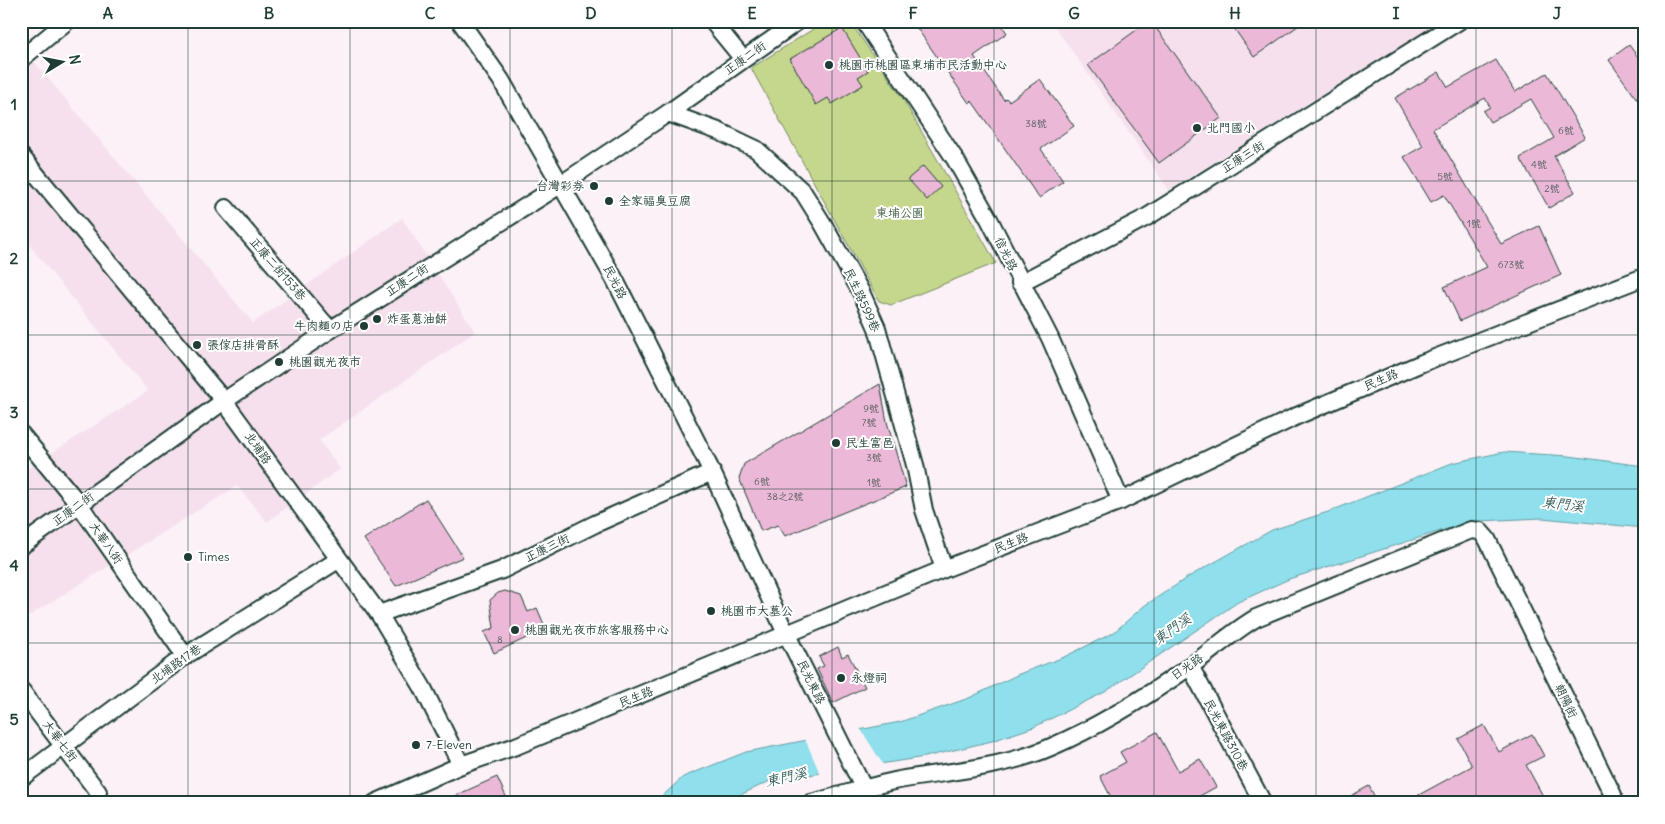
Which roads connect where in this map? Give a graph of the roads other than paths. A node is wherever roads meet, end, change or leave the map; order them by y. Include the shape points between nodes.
1 (67, 21) edge
2 (460, 21) edge
3 (712, 21) edge
4 (798, 21) edge
5 (864, 21) edge
6 (1459, 21) edge
7 (21, 59) edge
8 (744, 59) junction
9 (668, 113) junction
10 (21, 156) edge
11 (560, 185) junction
12 (226, 208) dead end
13 (1644, 277) edge
14 (1020, 283) junction
15 (330, 330) junction
16 (224, 401) junction
17 (21, 434) edge
18 (712, 472) junction
19 (1121, 501) junction
20 (79, 504) junction
21 (21, 546) edge
22 (338, 560) junction
23 (944, 569) junction
24 (1516, 601) joint
25 (379, 614) junction
26 (787, 635) junction
27 (184, 656) junction
28 (1190, 666) junction
29 (21, 690) edge
30 (64, 746) junction
31 (461, 765) junction
32 (21, 778) edge
33 (864, 790) edge
34 (98, 792) dead end
35 (375, 803) edge
36 (811, 803) edge
37 (1263, 803) edge
38 (1613, 803) edge

1 - 7 street
2 - 11 street, 民光路 via 501,80
3 - 8 street
4 - 8 street, 正康二街
5 - 14 street, 信光路 via 955,159
6 - 14 street, 正康三街 via 1147,216
8 - 9 street, 正康二街
9 - 11 street, 正康二街
9 - 23 street, 民生路599巷 via 718,130 756,149 804,192 824,224 877,328 915,465 924,510
10 - 16 street, 北埔路
11 - 15 street, 正康二街
11 - 18 street, 民光路 via 614,278
12 - 15 street, 正康二街153巷
13 - 19 street, 民生路 via 1450,351 1306,412
14 - 19 street, 信光路 via 1050,338
15 - 16 street, 正康二街
16 - 20 street, 正康二街
16 - 22 street, 北埔路
17 - 20 street, 大華八街
18 - 25 street, 正康三街 via 502,570
18 - 26 street, 民光路
19 - 23 street, 民生路
20 - 21 street, 正康二街
20 - 27 street, 大華八街
22 - 25 street, 北埔路
22 - 27 street, 北埔路17巷
23 - 26 street, 民生路
24 - 28 street, 日光路 via 1487,539 1480,531 1471,530 1256,618 1235,630
24 - 38 street, 朝陽街 via 1613,795
25 - 31 street, 北埔路 via 423,688
26 - 31 street, 民生路 via 516,746
26 - 33 street, 民光東路
27 - 30 street, 北埔路17巷
28 - 33 street, 日光路 via 1112,717 1044,750 994,765 898,780
28 - 37 street, 民光東路310巷
29 - 30 street, 大華七街
30 - 32 street, 北埔路17巷
30 - 34 street, 大華七街
31 - 35 street, 民生路
33 - 36 street, 日光路

